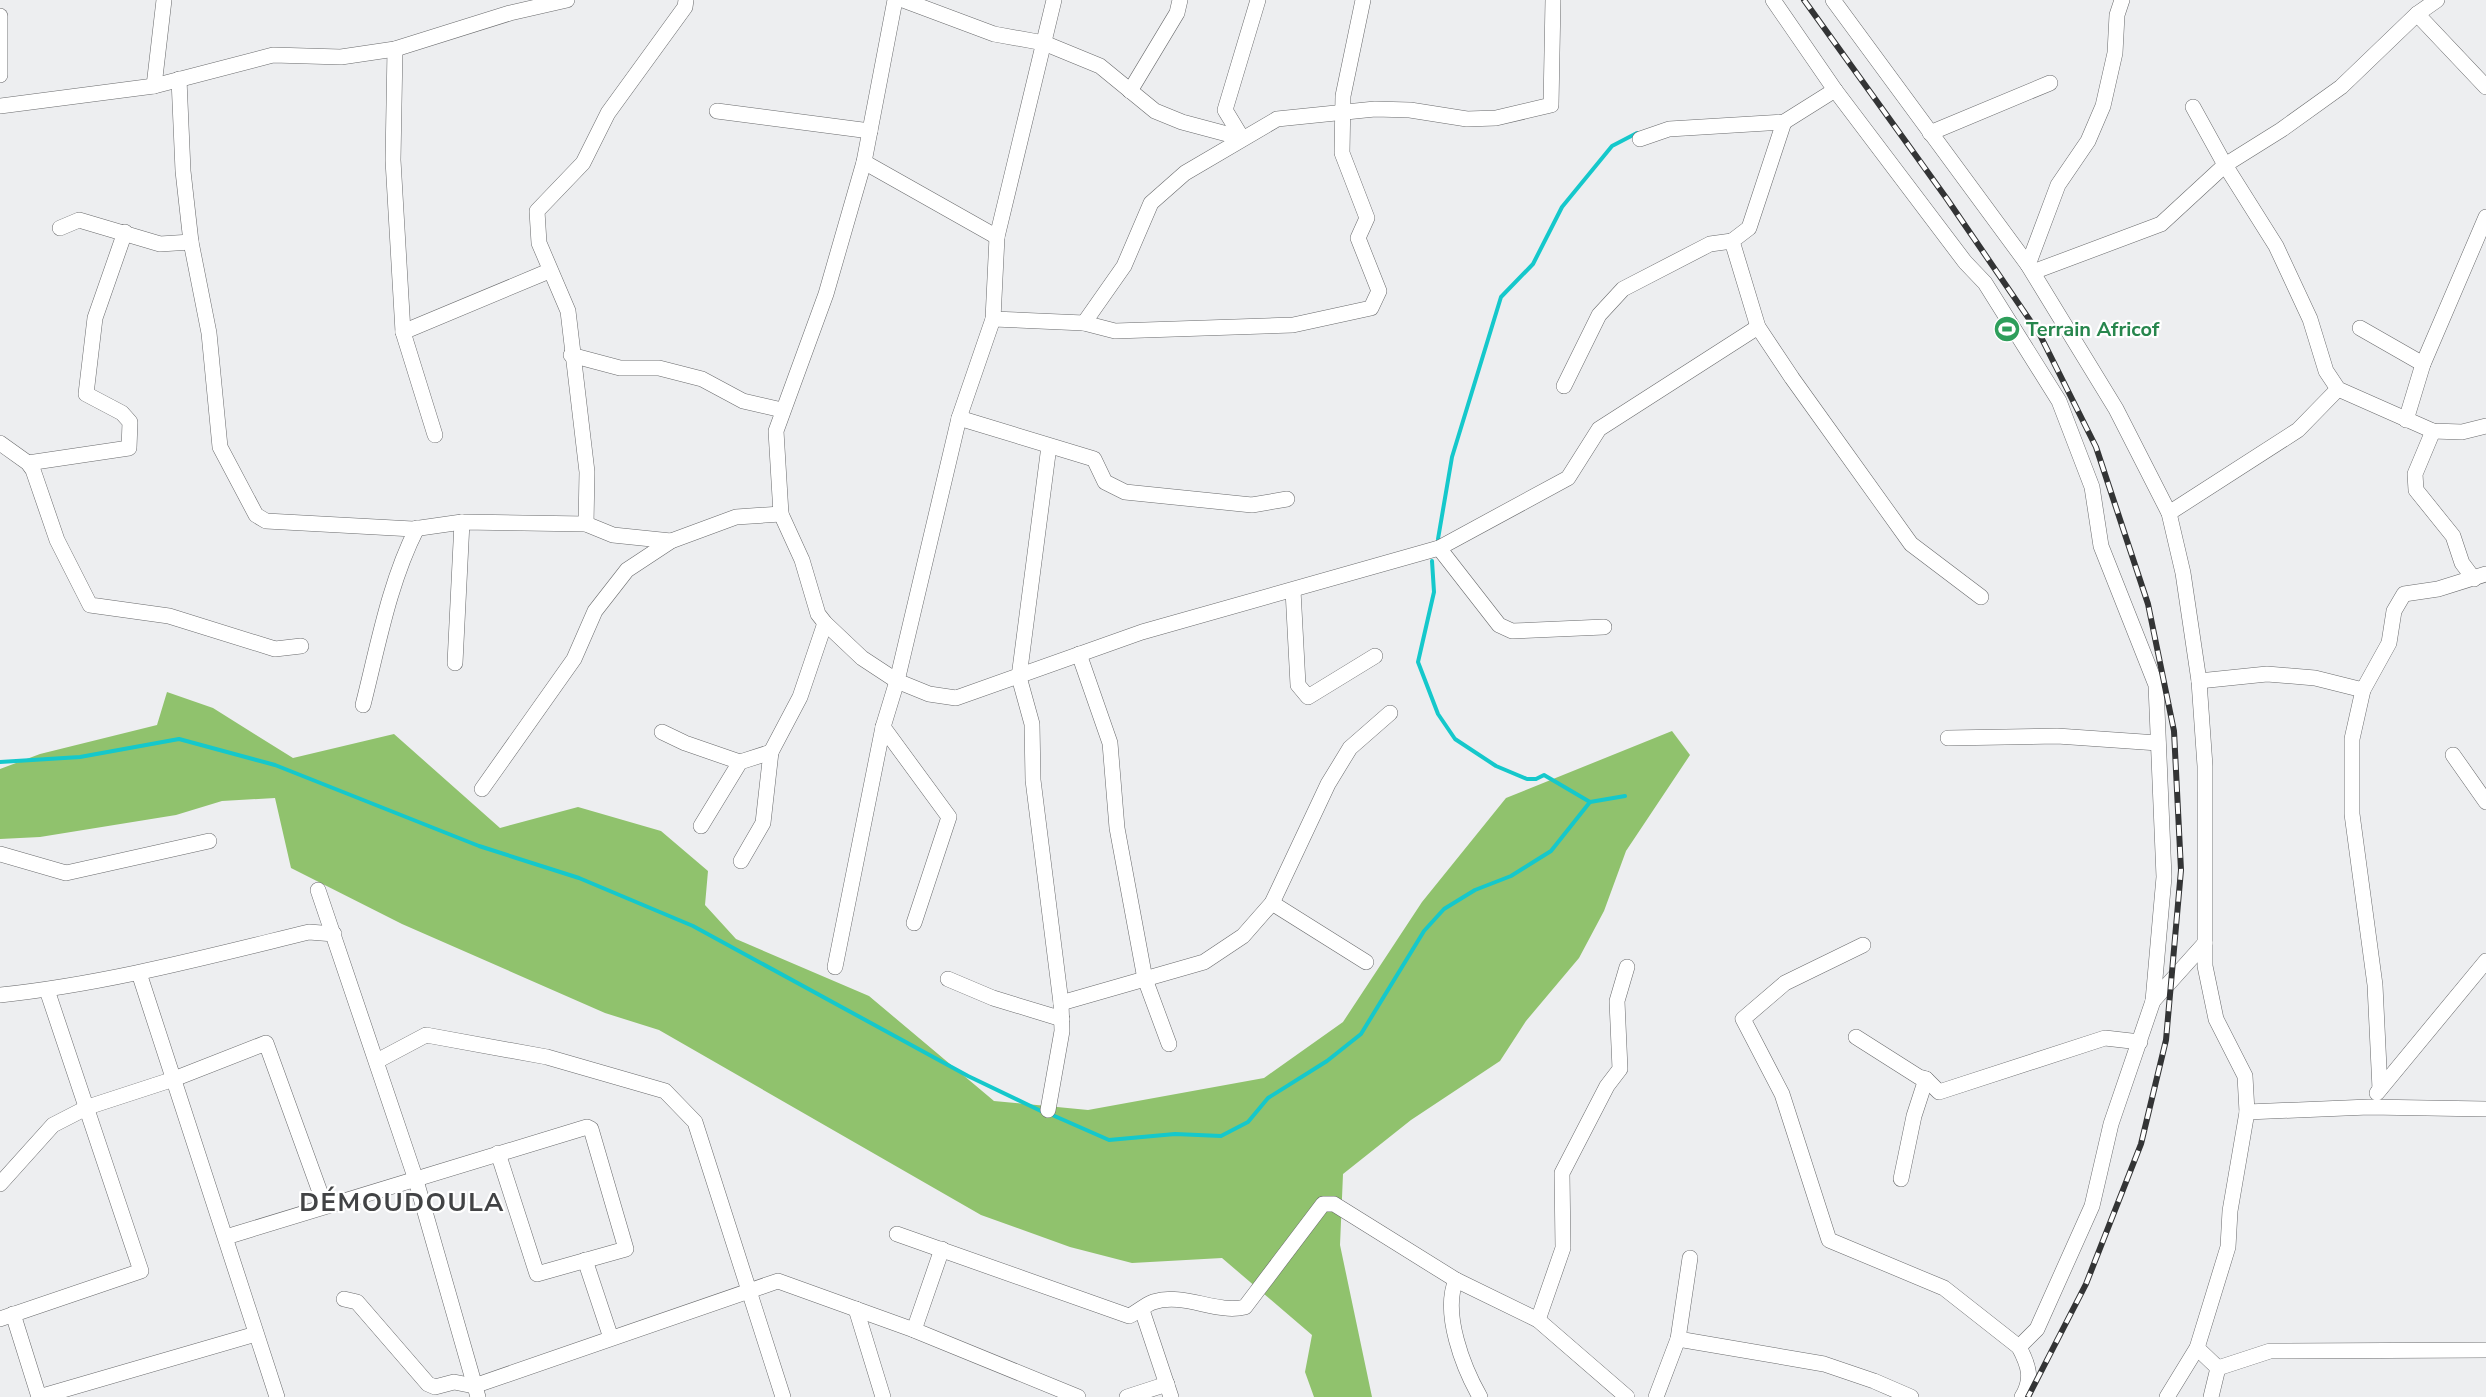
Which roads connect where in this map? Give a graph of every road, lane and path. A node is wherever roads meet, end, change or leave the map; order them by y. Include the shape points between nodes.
1 (164, 0) edge
2 (567, 0) edge
3 (686, 0) edge
4 (896, 0) edge
5 (903, 0) edge
6 (1054, 0) edge
7 (1180, 0) edge
8 (1258, 0) edge
9 (1363, 0) edge
10 (1553, 0) edge
11 (1773, 0) edge
12 (1833, 0) edge
13 (2122, 0) edge
14 (2437, 0) edge
15 (509, 7) edge
16 (2417, 14) junction
17 (0, 16) edge
18 (1044, 44) junction
19 (396, 49) junction
20 (0, 75) edge
21 (179, 78) junction
22 (2050, 83) dead end
23 (154, 86) junction
24 (2486, 87) edge
25 (1130, 90) junction
26 (1835, 90) junction
27 (0, 106) edge
28 (2193, 107) dead end
29 (717, 111) dead end
30 (1345, 111) junction
31 (1784, 122) junction
32 (870, 131) junction
33 (1930, 133) junction
34 (1242, 138) junction
35 (1640, 139) dead end
36 (864, 162) junction
37 (2225, 165) junction
38 (2486, 217) edge
39 (60, 228) dead end
40 (125, 232) junction
41 (997, 237) junction
42 (1732, 242) junction
43 (191, 243) junction
44 (2030, 269) junction
45 (549, 271) junction
46 (993, 319) junction
47 (1084, 323) junction
48 (1758, 327) junction
49 (2360, 328) dead end
50 (403, 332) junction
51 (571, 355) junction
52 (2423, 364) junction
53 (1564, 386) dead end
54 (2338, 389) junction
55 (782, 410) junction
56 (959, 418) junction
57 (2406, 420) junction
58 (2486, 426) edge
59 (2433, 431) junction
60 (435, 435) dead end
61 (0, 443) edge
62 (1049, 446) junction
63 (28, 463) junction
64 (1287, 499) dead end
65 (2169, 513) junction
66 (781, 514) junction
67 (462, 522) junction
68 (586, 524) junction
69 (417, 528) junction
70 (671, 541) junction
71 (1439, 548) junction
72 (2480, 577) edge
73 (1293, 590) junction
74 (1981, 597) dead end
75 (825, 623) junction
76 (1604, 627) dead end
77 (301, 646) dead end
78 (1079, 654) junction
79 (1375, 656) dead end
80 (455, 663) dead end
81 (1019, 677) junction
82 (897, 681) junction
83 (2199, 681) junction
84 (2363, 690) junction
85 (363, 705) dead end
86 (1389, 713) dead end
87 (883, 727) junction
88 (662, 732) dead end
89 (1948, 738) dead end
90 (2158, 743) junction
91 (771, 752) junction
92 (2453, 756) dead end
93 (740, 762) junction
94 (482, 789) dead end
95 (2486, 802) edge
96 (701, 826) dead end
97 (209, 841) dead end
98 (0, 854) edge
99 (741, 861) dead end
100 (318, 890) dead end
101 (1272, 903) junction
102 (914, 923) dead end
103 (334, 934) junction
104 (2205, 943) junction
105 (1863, 945) dead end
106 (2486, 961) edge
107 (1366, 963) dead end
108 (835, 967) dead end
109 (1627, 967) dead end
110 (139, 973) junction
111 (948, 979) dead end
112 (1145, 979) junction
113 (47, 990) junction
114 (0, 995) edge
115 (2153, 1001) junction
116 (1061, 1003) junction
117 (1062, 1019) junction
118 (1856, 1037) dead end
119 (2140, 1042) junction
120 (1169, 1044) dead end
121 (377, 1061) junction
122 (174, 1079) junction
123 (1926, 1079) junction
124 (2380, 1089) junction
125 (88, 1107) junction
126 (2369, 1107) junction
127 (2486, 1109) edge
128 (1048, 1110) dead end
129 (2247, 1112) junction
130 (498, 1153) junction
131 (2, 1176) edge
132 (415, 1177) junction
133 (1901, 1179) dead end
134 (325, 1206) junction
135 (897, 1234) dead end
136 (226, 1237) junction
137 (942, 1249) junction
138 (1690, 1258) dead end
139 (585, 1260) junction
140 (1456, 1280) junction
141 (750, 1290) junction
142 (344, 1299) dead end
143 (856, 1309) junction
144 (1143, 1310) junction
145 (6, 1316) edge
146 (1538, 1320) junction
147 (914, 1330) junction
148 (256, 1334) junction
149 (611, 1338) junction
150 (1678, 1339) junction
151 (2019, 1347) junction
152 (2197, 1348) junction
153 (2486, 1350) edge
154 (2218, 1368) junction
155 (1169, 1390) edge
156 (476, 1392) edge
157 (39, 1397) edge
158 (277, 1397) edge
159 (783, 1397) edge
160 (883, 1397) edge
161 (1078, 1397) edge
162 (1127, 1397) edge
163 (1479, 1397) edge
164 (1627, 1397) edge
165 (1656, 1397) edge
166 (1911, 1397) edge
167 (2022, 1397) edge
168 (2167, 1397) edge
169 (2211, 1397) edge

1 - 23 street
2 - 15 street
3 - 45 street via 685,7 608,113 583,163 537,212 539,243
4 - 32 street
5 - 18 street via 994,34
6 - 18 street
7 - 25 street via 1177,13
8 - 34 street via 1225,110
9 - 30 street via 1343,96
10 - 30 street via 1551,105 1496,118 1467,119 1410,110
11 - 26 street
12 - 33 street
13 - 44 street via 2103,106 2088,141 2058,185
14 - 16 street
15 - 19 street
16 - 24 street
16 - 37 street via 2341,87
17 - 20 street
18 - 25 street via 1100,66
18 - 41 street
19 - 21 street via 341,57 273,55
19 - 50 street via 393,160
21 - 23 street
21 - 43 street
22 - 33 street
23 - 27 street
25 - 34 street via 1155,111 1182,123
26 - 31 street
26 - 90 street via 1985,283 2059,401 2091,487 2101,546 2156,685
28 - 37 street
29 - 32 street
30 - 34 street via 1277,119
30 - 47 street via 1342,153 1367,218 1358,238 1379,291 1371,308 1293,325 1115,331
31 - 35 street via 1670,129
31 - 42 street via 1749,228
32 - 36 street
33 - 44 street
34 - 47 street via 1185,173 1151,203 1124,266
36 - 41 street
36 - 55 street via 826,294
37 - 44 street via 2161,224
37 - 54 street via 2276,246 2310,319 2326,371
38 - 52 street
39 - 40 street via 79,220
40 - 43 street via 160,244
40 - 63 street via 95,318 86,394 122,413 130,422 129,448
41 - 46 street
42 - 48 street
42 - 53 street via 1710,244 1623,289 1599,315
43 - 69 street via 209,333 220,447 256,514 266,521
44 - 65 street via 2116,409
45 - 50 street
45 - 51 street via 567,312
46 - 47 street
46 - 56 street
48 - 71 street via 1599,429 1568,478
48 - 74 street via 1911,544
49 - 52 street
50 - 60 street
51 - 55 street via 620,368 659,368 702,379 742,401
51 - 68 street via 587,472
52 - 57 street
54 - 57 street
54 - 65 street via 2298,430
55 - 66 street via 776,431
56 - 62 street
56 - 82 street
57 - 59 street
58 - 59 street via 2462,432
59 - 72 street via 2415,474 2416,490 2452,536 2462,563
61 - 63 street
62 - 64 street via 1094,459 1106,482 1125,492 1252,505
62 - 81 street
63 - 77 street via 57,540 90,604 169,616 275,649
65 - 83 street
66 - 70 street via 736,518
66 - 75 street via 802,560 818,614
67 - 68 street
67 - 69 street
67 - 80 street
68 - 70 street via 613,535
69 - 85 street via 406,549 384,621
70 - 94 street via 627,570 595,610 574,659
71 - 73 street
71 - 76 street via 1499,625 1512,631
72 - 84 street via 2404,594 2394,611 2389,644
73 - 78 street via 1142,632
73 - 79 street via 1299,685 1308,697
75 - 82 street via 862,658
75 - 91 street via 800,697
78 - 81 street
78 - 112 street via 1110,743 1117,828
81 - 82 street via 956,698 928,694
81 - 116 street via 1032,724 1033,780
82 - 87 street
83 - 84 street via 2267,674 2315,678
83 - 104 street via 2205,766
84 - 124 street via 2352,739 2352,814 2375,985
86 - 101 street via 1350,748 1328,784
87 - 102 street via 949,817
87 - 108 street
88 - 93 street
89 - 90 street via 2057,736
90 - 115 street via 2164,877
91 - 93 street
91 - 99 street via 763,823
92 - 95 street
93 - 96 street
97 - 98 street via 66,873
100 - 103 street
101 - 107 street
101 - 112 street via 1243,936 1204,962
103 - 110 street via 309,932
103 - 121 street
104 - 115 street
104 - 129 street via 2205,966 2216,1019 2245,1076
105 - 151 street via 1785,983 1743,1019 1782,1094 1829,1240 1944,1288
106 - 124 street
109 - 146 street via 1617,1001 1620,1069 1607,1086 1562,1173 1563,1248
110 - 113 street
110 - 122 street
111 - 117 street via 993,998
112 - 116 street
112 - 120 street
113 - 114 street
113 - 125 street
115 - 119 street
116 - 117 street
117 - 128 street
118 - 123 street
119 - 123 street via 2105,1038 1939,1092
119 - 151 street via 2111,1124 2092,1206 2037,1329
121 - 132 street
121 - 141 street via 426,1035 547,1057 665,1090 696,1122
122 - 125 street
122 - 134 street via 266,1043
122 - 136 street
123 - 133 street
124 - 126 street
125 - 131 street via 53,1125
125 - 145 street via 141,1271
126 - 127 street
126 - 129 street
129 - 152 street via 2230,1210 2228,1247
130 - 132 street
130 - 139 street via 535,1273
130 - 139 street via 587,1126 591,1129 627,1246 624,1251
132 - 134 street
132 - 156 street
134 - 136 street
135 - 137 street
136 - 148 street
137 - 144 street via 1129,1316
137 - 147 street
138 - 150 street
139 - 149 street
140 - 144 street via 1334,1204 1323,1204 1245,1307 1235,1310 1181,1299 1151,1302
140 - 146 street
140 - 163 street via 1450,1315 1470,1381
141 - 143 street via 778,1281
141 - 149 street
141 - 159 street
142 - 156 street via 357,1302 428,1384 435,1387 454,1382
143 - 147 street
143 - 160 street
144 - 155 street
145 - 157 street
146 - 164 street
147 - 161 street
148 - 157 street
148 - 158 street
149 - 156 street
150 - 165 street
150 - 166 street via 1824,1364
151 - 167 street via 2029,1365 2029,1385
152 - 154 street
152 - 168 street
153 - 154 street via 2270,1351
154 - 169 street
155 - 162 street

